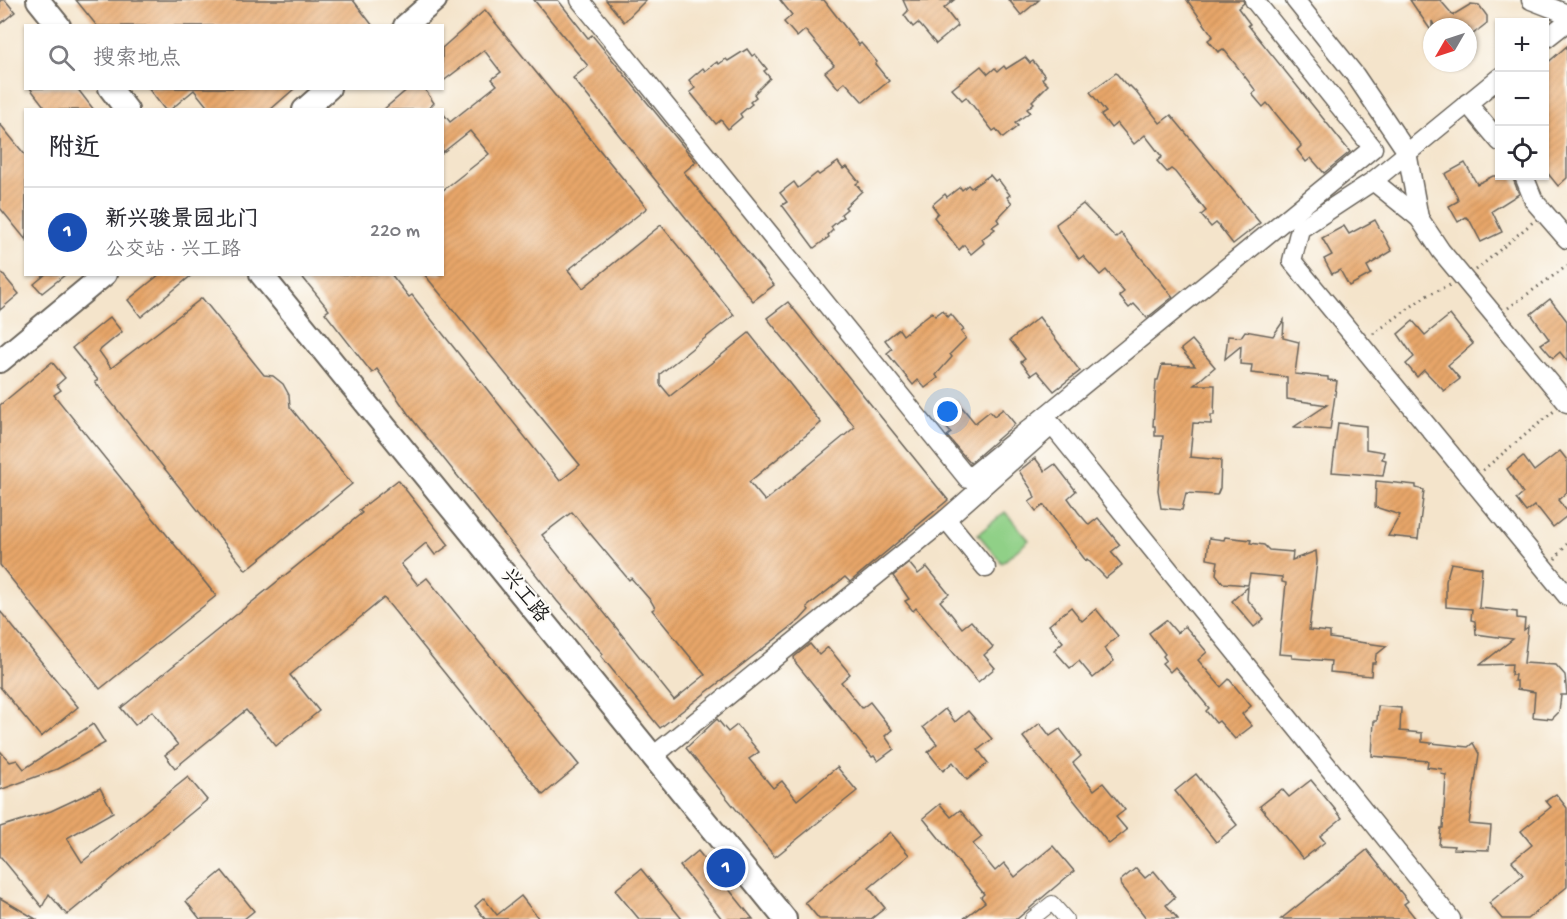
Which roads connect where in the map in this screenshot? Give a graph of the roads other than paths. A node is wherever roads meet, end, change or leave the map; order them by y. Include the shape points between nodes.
1 (38, 0) edge
2 (435, 0) edge
3 (580, 0) edge
4 (1254, 0) edge
5 (1295, 0) edge
6 (1531, 0) edge
7 (1567, 14) edge
8 (1567, 22) edge
9 (57, 24) edge
10 (407, 24) edge
11 (1549, 37) edge
12 (1495, 81) edge
13 (112, 90) edge
14 (327, 90) edge
15 (1467, 103) junction
16 (125, 108) edge
17 (306, 108) edge
18 (1495, 136) edge
19 (1407, 152) junction
20 (1526, 180) edge
21 (1373, 181) junction
22 (1419, 218) junction
23 (1567, 239) edge
24 (103, 276) edge
25 (263, 276) edge
26 (0, 361) edge
27 (1566, 402) edge
28 (946, 519) junction
29 (986, 568) dead end
30 (1567, 596) edge
31 (652, 757) junction
32 (1419, 896) dead end
33 (785, 919) edge
34 (1032, 919) edge
35 (1065, 919) edge
36 (1438, 919) edge
37 (1451, 919) edge

1 - 9 street
2 - 10 street
3 - 4 street via 968,479 1373,148
5 - 19 street via 1355,75
6 - 7 street
8 - 11 street
12 - 15 street
13 - 16 street
14 - 17 street
15 - 18 street
15 - 19 street
19 - 21 street
19 - 22 street
20 - 23 street via 1534,201
21 - 22 street
21 - 30 street via 1300,229 1292,261
22 - 27 street via 1441,251
24 - 26 street
25 - 31 street, 兴工路
28 - 29 street
28 - 31 street
28 - 37 street via 1052,425
31 - 33 street, 兴工路
32 - 36 street
34 - 35 street via 1052,903

